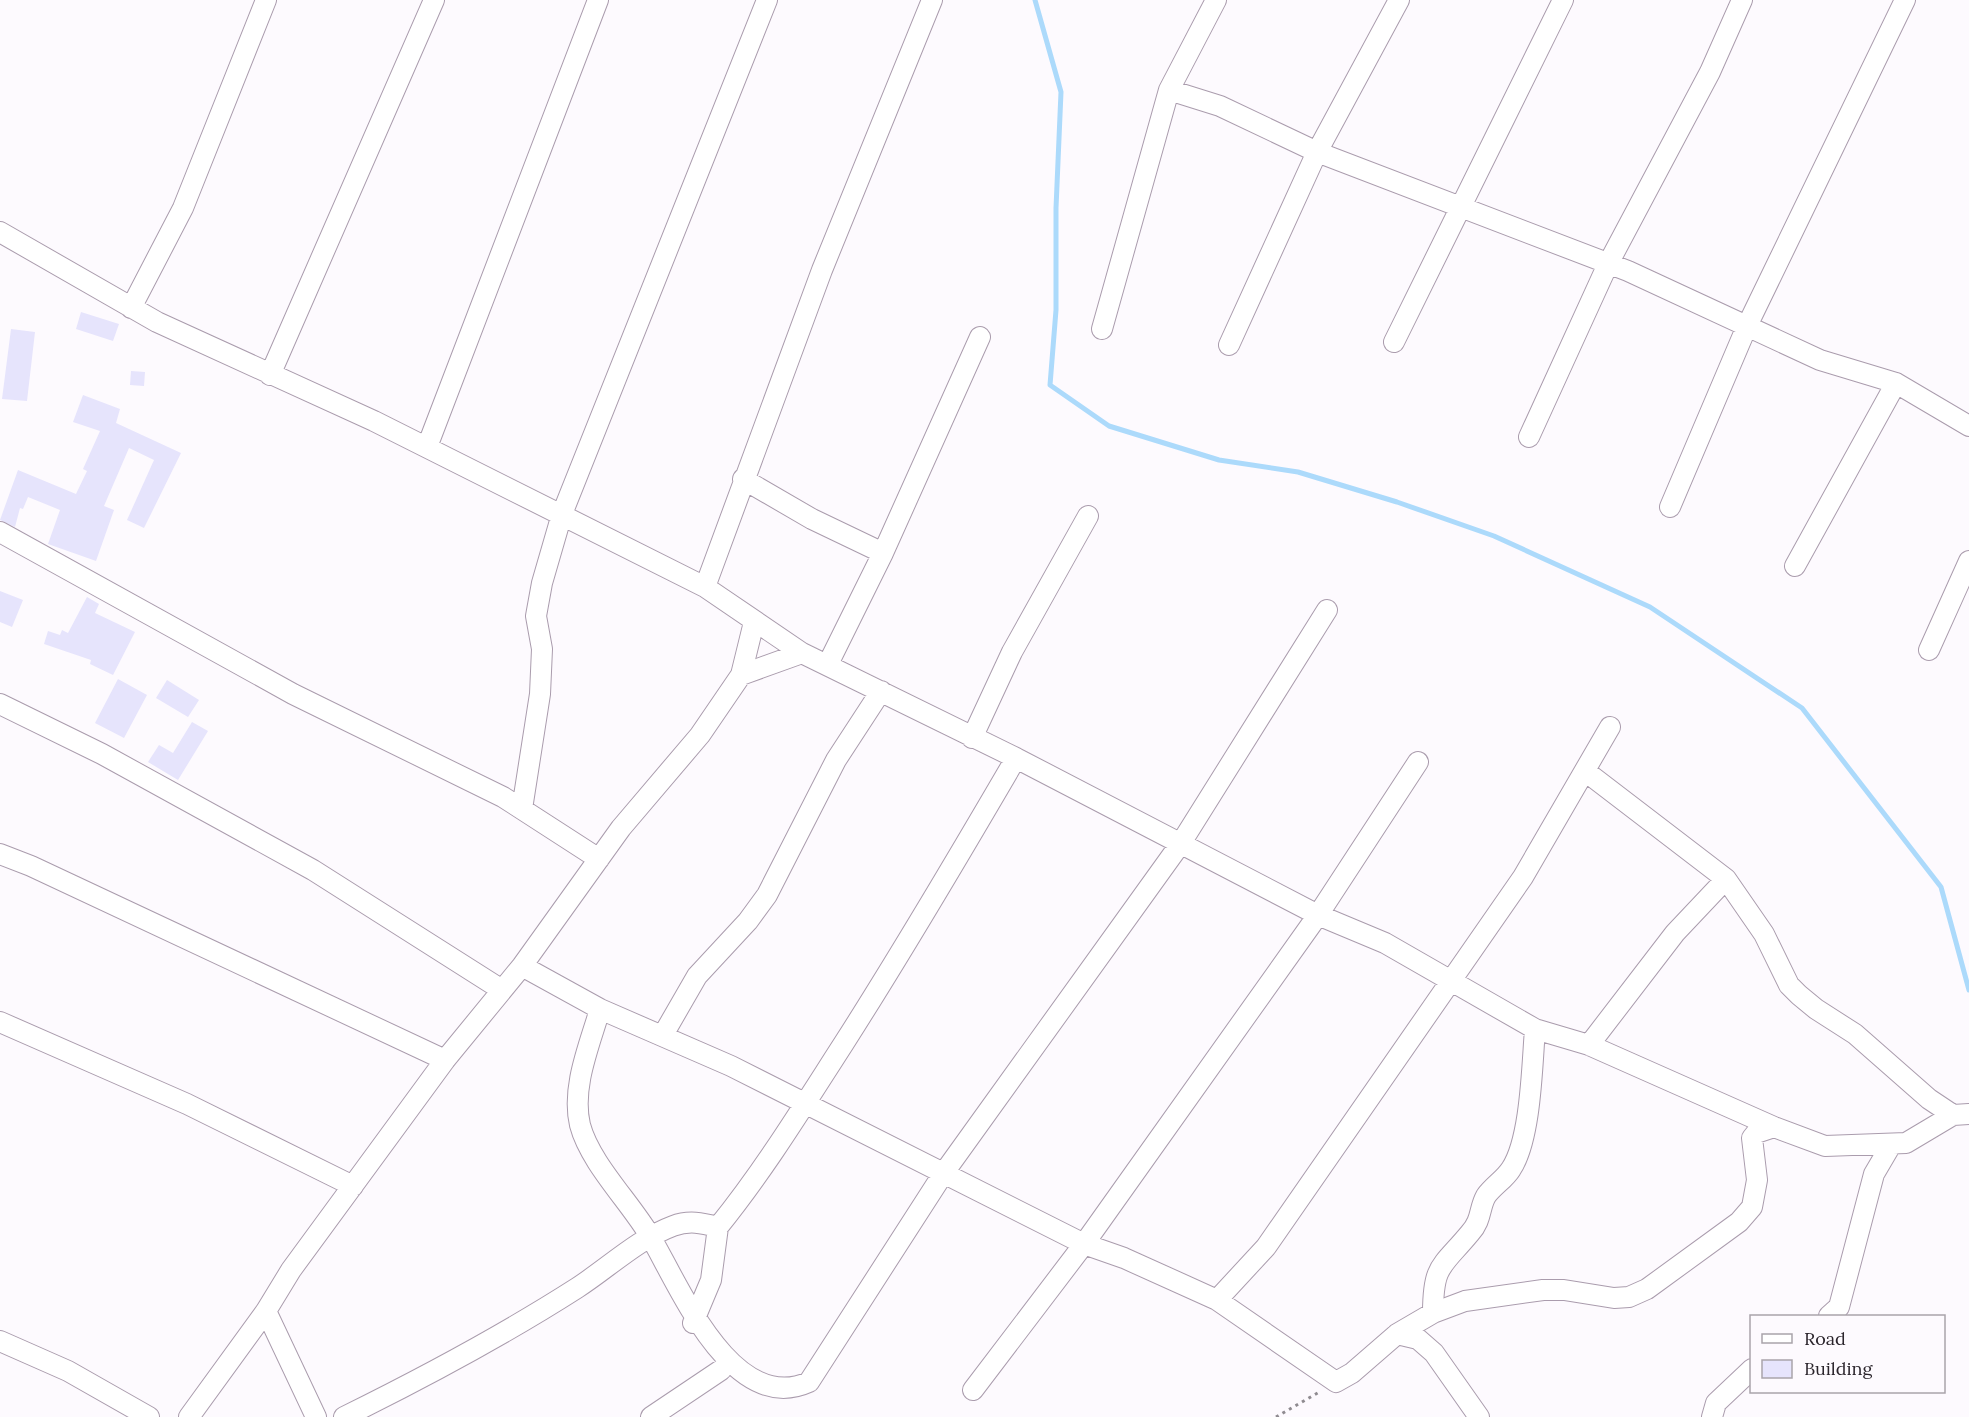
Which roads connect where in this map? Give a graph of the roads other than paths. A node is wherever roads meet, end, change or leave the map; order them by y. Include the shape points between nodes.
1 (266, 0) edge
2 (434, 0) edge
3 (598, 0) edge
4 (767, 0) edge
5 (932, 0) edge
6 (1399, 0) edge
7 (1563, 0) edge
8 (1742, 0) edge
9 (1905, 0) edge
10 (1210, 2) edge
11 (1169, 90) junction
12 (1317, 152) junction
13 (1463, 208) junction
14 (0, 232) edge
15 (1608, 264) junction
16 (131, 308) junction
17 (1747, 326) junction
18 (1102, 329) dead end
19 (980, 337) dead end
20 (1394, 342) dead end
21 (1229, 345) dead end
22 (270, 375) junction
23 (1896, 383) junction
24 (1969, 426) edge
25 (1530, 438) dead end
26 (427, 447) junction
27 (743, 479) junction
28 (1670, 507) dead end
29 (562, 514) junction
30 (1088, 516) dead end
31 (0, 532) edge
32 (883, 553) junction
33 (1969, 561) edge
34 (1796, 566) dead end
35 (705, 587) junction
36 (1327, 610) dead end
37 (754, 622) junction
38 (1929, 650) dead end
39 (802, 653) junction
40 (828, 664) junction
41 (741, 675) junction
42 (881, 691) junction
43 (0, 704) edge
44 (1610, 727) dead end
45 (972, 738) junction
46 (1016, 758) junction
47 (1418, 762) dead end
48 (1585, 771) junction
49 (522, 809) junction
50 (1181, 843) junction
51 (0, 854) edge
52 (599, 858) junction
53 (1726, 879) junction
54 (1318, 915) junction
55 (522, 966) junction
56 (1451, 980) junction
57 (502, 990) junction
58 (600, 1009) junction
59 (0, 1023) edge
60 (1535, 1029) junction
61 (663, 1035) junction
62 (1589, 1045) junction
63 (445, 1060) junction
64 (806, 1103) junction
65 (1961, 1114) edge
66 (1774, 1127) junction
67 (1891, 1145) junction
68 (943, 1174) junction
69 (353, 1186) junction
70 (718, 1227) junction
71 (651, 1237) junction
72 (1084, 1244) junction
73 (1217, 1300) junction
74 (266, 1311) junction
75 (1433, 1313) junction
76 (1831, 1315) edge
77 (693, 1323) junction
78 (1398, 1334) junction
79 (0, 1341) edge
80 (721, 1370) junction
81 (1750, 1371) edge
82 (973, 1390) dead end
83 (149, 1417) edge
84 (189, 1417) edge
85 (316, 1417) edge
86 (344, 1417) edge
87 (651, 1417) edge
88 (1479, 1417) edge
89 (1712, 1417) edge

1 - 16 street via 183,208
2 - 22 street
3 - 26 street
4 - 29 street
5 - 27 street via 822,270
6 - 12 street
7 - 13 street
8 - 15 street via 1710,72
9 - 17 street
10 - 11 street
11 - 12 street via 1220,106
11 - 18 street
12 - 13 street
12 - 21 street
13 - 15 street
13 - 20 street
14 - 16 street
15 - 17 street
15 - 25 street
16 - 22 street
17 - 23 street via 1820,360
17 - 28 street
19 - 32 street
22 - 26 street
23 - 24 street
23 - 34 street
26 - 29 street
27 - 32 street via 812,519
27 - 35 street
29 - 35 street
29 - 49 street via 536,616 542,650 540,694
30 - 45 street via 1012,652
31 - 49 street via 293,694
32 - 40 street
33 - 38 street
35 - 37 street
36 - 50 street
37 - 39 street
37 - 41 street
39 - 40 street
39 - 41 street
40 - 42 street
41 - 52 street via 700,735
42 - 45 street
42 - 61 street via 836,760 767,895 697,976
43 - 57 street via 102,754 313,870
44 - 48 street
45 - 46 street
46 - 50 street
46 - 64 street via 928,910
47 - 54 street
48 - 53 street
48 - 56 street via 1523,877
49 - 52 street
50 - 54 street
50 - 68 street
51 - 63 street
52 - 55 street
53 - 62 street via 1675,933
53 - 65 street via 1764,934 1789,985 1816,1009 1855,1034 1929,1099
54 - 56 street via 1385,943
54 - 72 street
55 - 57 street
55 - 58 street
56 - 60 street
56 - 73 street via 1266,1247
57 - 63 street
58 - 61 street
58 - 71 street via 578,1094 580,1125 594,1154
59 - 69 street via 187,1104
60 - 62 street
60 - 75 street via 1530,1104 1512,1169 1484,1199 1481,1218 1438,1270
61 - 64 street
62 - 66 street
63 - 69 street
64 - 68 street
64 - 70 street
65 - 67 street via 1906,1143
66 - 67 street via 1825,1146
66 - 75 street via 1752,1138 1757,1180 1752,1208 1731,1228 1647,1289 1614,1298 1543,1290 1465,1301
67 - 76 street via 1874,1174 1839,1307
68 - 72 street
68 - 80 street via 809,1382 794,1397 766,1398 739,1389
69 - 74 street
70 - 71 street via 695,1221
70 - 77 street via 711,1280
71 - 77 street
71 - 86 street via 577,1288 478,1347
72 - 73 street via 1125,1258
72 - 82 street
73 - 78 street via 1336,1382
74 - 84 street
74 - 85 street
75 - 78 street
77 - 80 street
78 - 88 street via 1418,1339 1434,1353
79 - 83 street via 68,1371
80 - 87 street
81 - 89 street via 1722,1396

